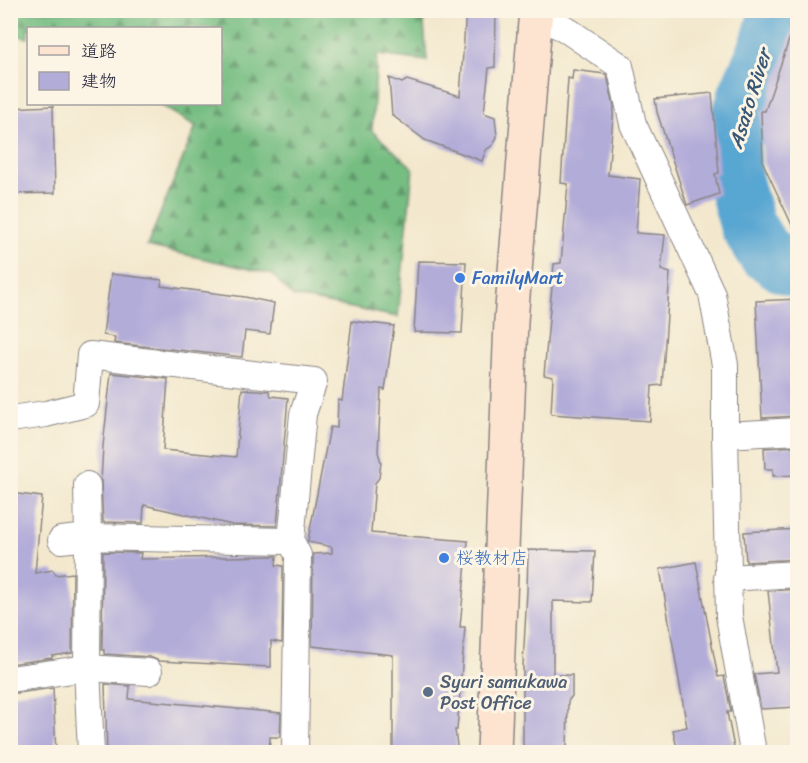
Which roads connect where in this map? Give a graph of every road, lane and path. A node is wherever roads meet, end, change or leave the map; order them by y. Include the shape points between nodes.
1 (129, 10) edge
2 (536, 13) edge
3 (133, 15) dead end
4 (10, 419) edge
5 (798, 431) edge
6 (725, 435) junction
7 (87, 485) dead end
8 (88, 537) junction
9 (61, 540) dead end
10 (291, 541) junction
11 (798, 574) edge
12 (727, 578) junction
13 (87, 668) junction
14 (149, 672) dead end
15 (10, 679) edge
16 (92, 753) edge
17 (295, 753) edge
18 (494, 753) edge
19 (753, 753) edge

1 - 3 path
2 - 6 street via 620,66 633,124 712,294 725,364
2 - 18 street via 511,321
4 - 10 street via 86,404 90,355 314,381 303,414
5 - 6 street
6 - 12 street
7 - 8 street
8 - 9 street
8 - 10 street
8 - 13 street
10 - 17 street via 298,555
11 - 12 street
12 - 19 street via 729,616
13 - 14 street
13 - 15 street
13 - 16 street

